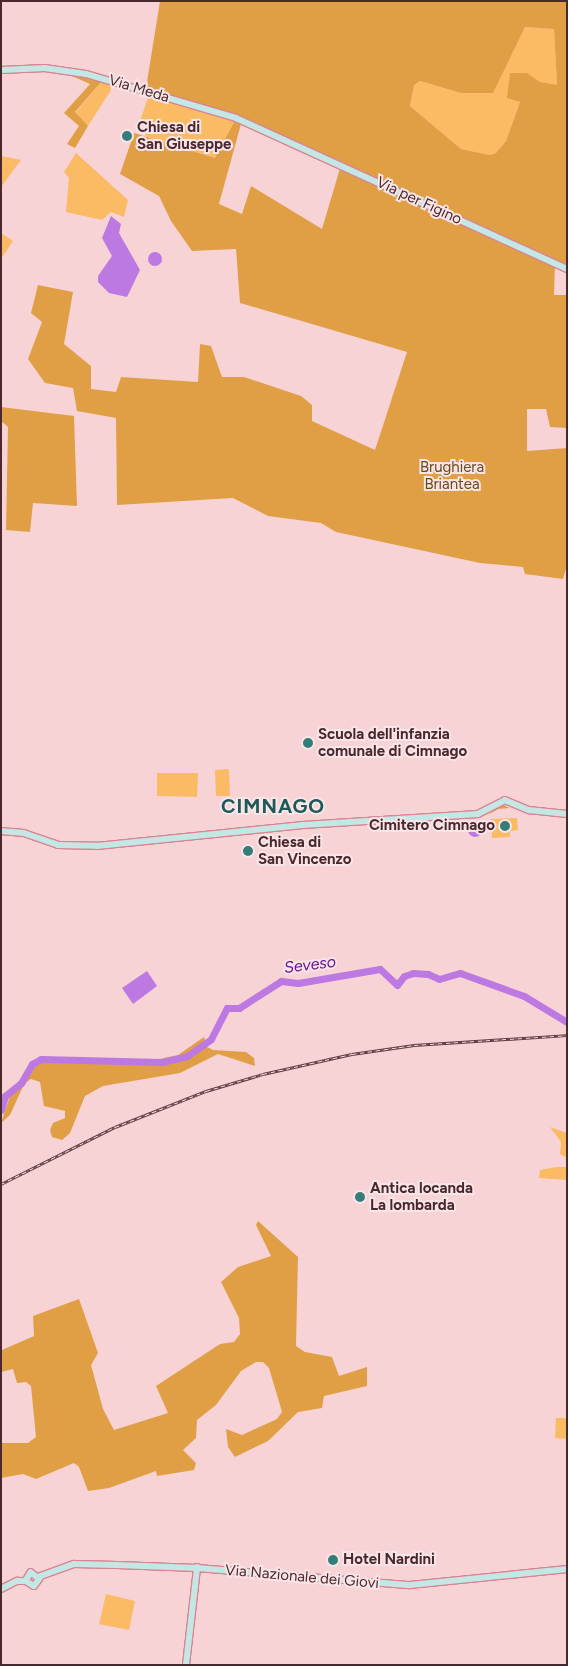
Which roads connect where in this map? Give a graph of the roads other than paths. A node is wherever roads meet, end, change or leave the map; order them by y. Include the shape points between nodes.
1 (1, 70) edge
2 (271, 134) joint
3 (567, 269) edge
4 (567, 814) edge
5 (1, 831) edge
6 (197, 1568) junction
7 (567, 1569) edge
8 (38, 1576) junction
9 (26, 1581) junction
10 (1, 1589) edge
11 (186, 1665) edge

1 - 2 street, Via Meda via 45,68 99,77 236,118
2 - 3 street, Via per Figino
4 - 5 street via 525,809 505,800 478,814 303,825 107,845 58,845 24,833
6 - 7 street, Via Nazionale dei Giovi via 400,1585
6 - 8 street, Via Nazionale dei Giovi via 74,1564
6 - 11 street
8 - 9 street, Via Nazionale dei Giovi via 31,1573
8 - 9 street, Via Nazionale dei Giovi via 34,1586
9 - 10 street, Via Nazionale dei Giovi via 17,1581

